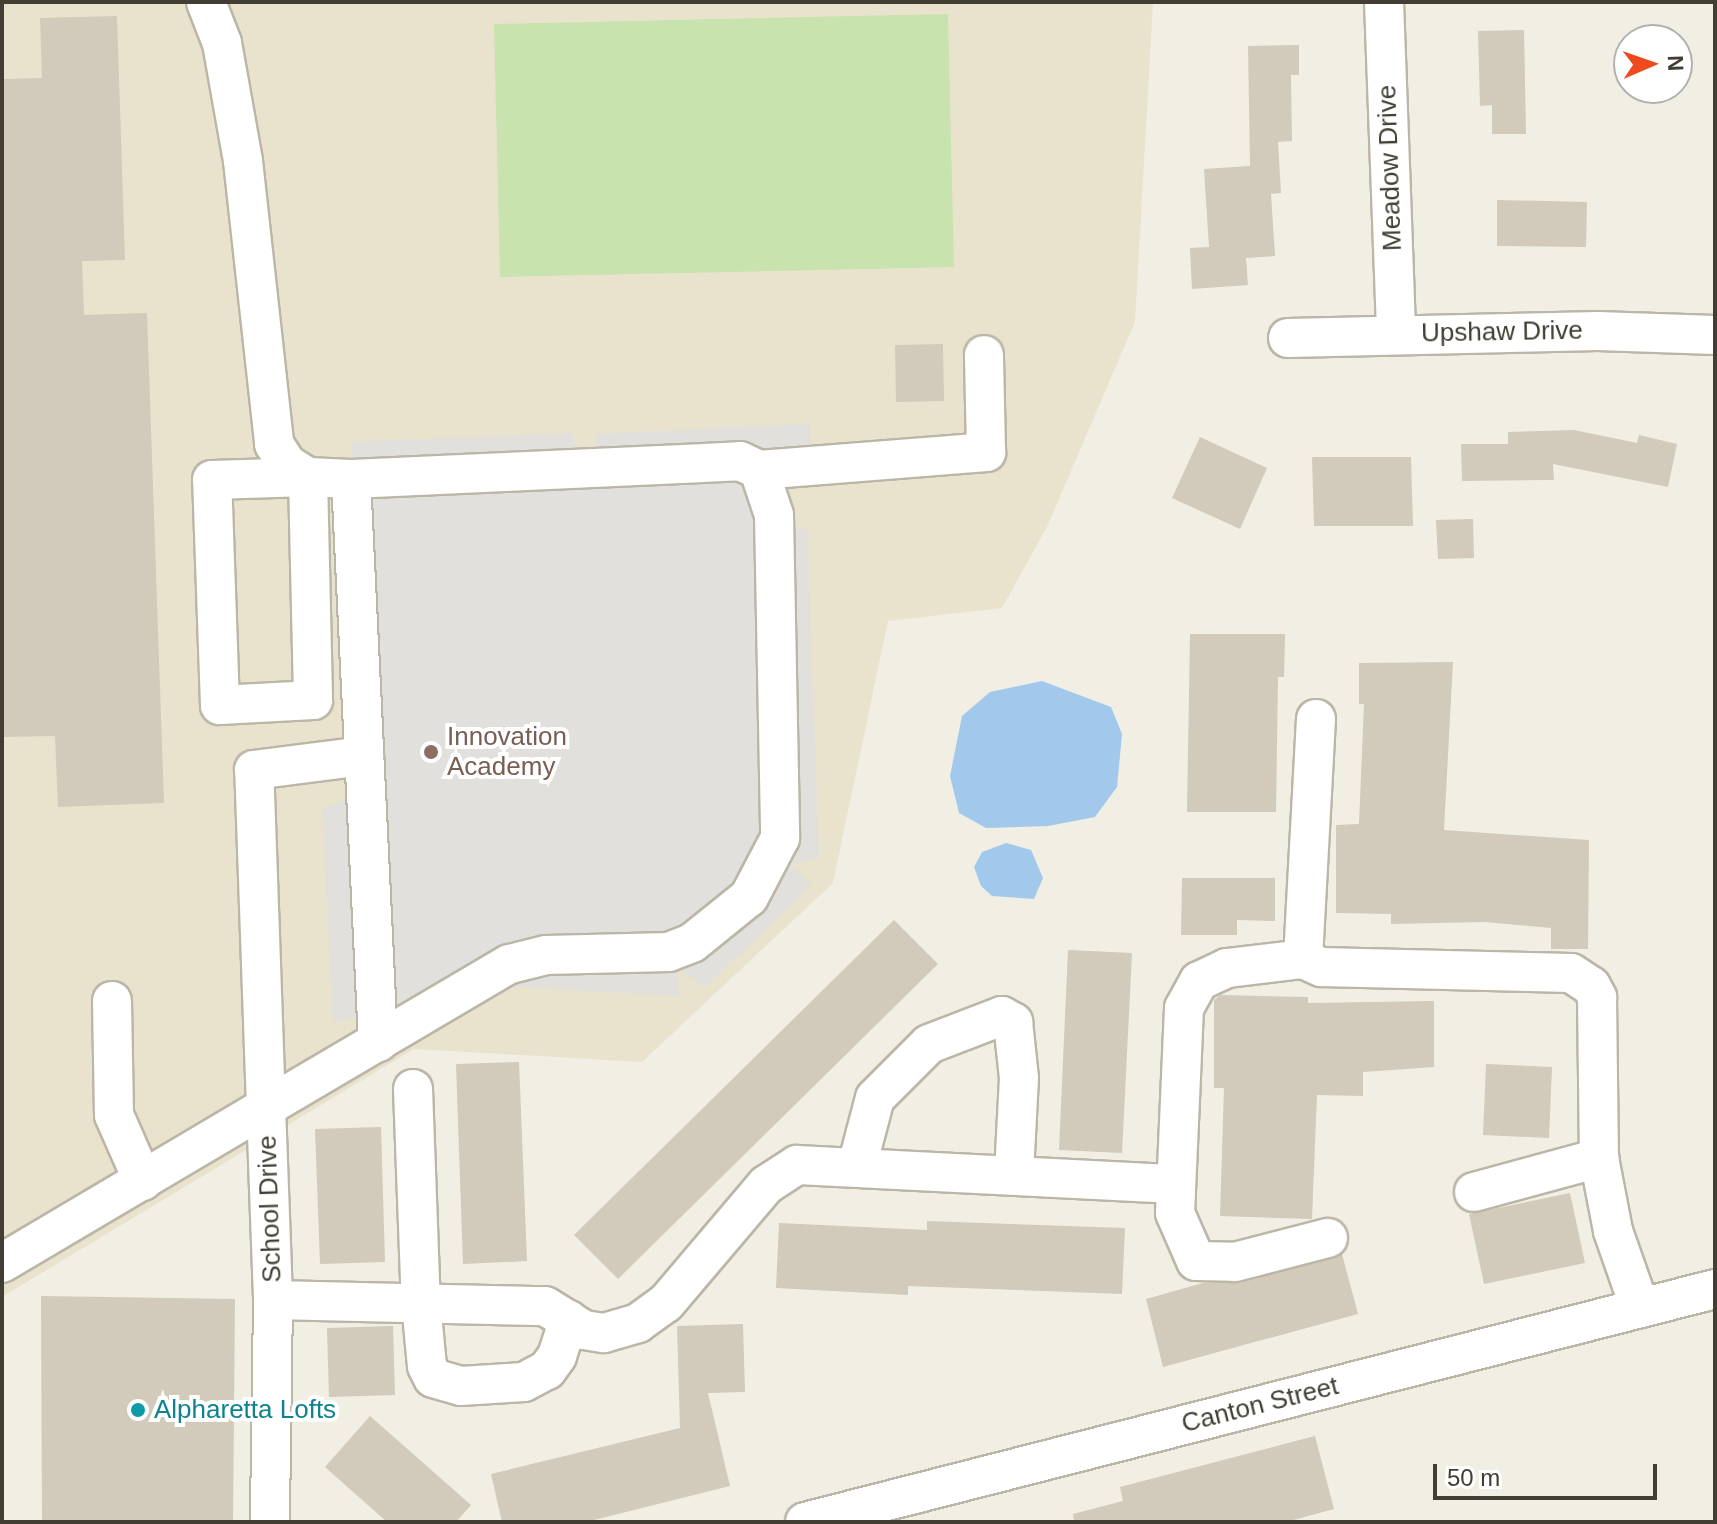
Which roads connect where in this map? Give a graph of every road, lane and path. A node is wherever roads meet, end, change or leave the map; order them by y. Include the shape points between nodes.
1 (206, 2) edge
2 (1384, 2) edge
3 (1396, 334) junction
4 (1715, 335) edge
5 (1288, 338) dead end
6 (984, 355) dead end
7 (759, 470) junction
8 (308, 477) junction
9 (351, 479) junction
10 (1316, 719) dead end
11 (364, 756) junction
12 (1303, 959) junction
13 (112, 1001) dead end
14 (378, 1042) junction
15 (413, 1089) dead end
16 (266, 1107) junction
17 (1599, 1158) junction
18 (857, 1166) junction
19 (1014, 1175) junction
20 (143, 1181) junction
21 (1176, 1184) junction
22 (1474, 1192) dead end
23 (1328, 1238) dead end
24 (2, 1263) edge
25 (1715, 1289) edge
26 (273, 1300) junction
27 (421, 1303) junction
28 (1640, 1308) junction
29 (569, 1320) junction
30 (902, 1509) edge
31 (270, 1522) edge
32 (805, 1522) edge

1 - 8 street via 222,43 243,161 267,414 281,454
2 - 3 street, Meadow Drive
3 - 4 street, Upshaw Drive
3 - 5 street, Upshaw Drive
6 - 7 street via 986,452
7 - 9 street via 740,461
7 - 14 street via 774,515 780,838 759,882 749,897 703,934 669,952 546,955 509,964
8 - 8 street via 313,700 220,705 212,480
8 - 9 street
9 - 11 street
10 - 12 street
11 - 14 street
11 - 16 street via 254,770
12 - 17 street via 1321,967 1571,973 1591,986 1597,997
12 - 21 street via 1227,968 1199,981 1184,1008
13 - 20 street via 114,1115
14 - 16 street
15 - 27 street
16 - 20 street, School Drive
16 - 26 street, School Drive
17 - 22 street
17 - 28 street via 1613,1231
18 - 19 street
18 - 19 street via 875,1098 929,1044 1002,1016 1013,1022 1019,1078
18 - 29 street via 806,1164 784,1171 666,1303 638,1323 604,1333 584,1330
19 - 21 street
20 - 24 street, School Drive
21 - 23 street via 1175,1213 1196,1261 1235,1262
25 - 28 street, Canton Street
26 - 27 street
26 - 31 street, School Drive
27 - 29 street via 545,1306
27 - 29 street via 427,1366 446,1385 524,1382 547,1370
28 - 30 street, Canton Street
30 - 32 street, Canton Street

